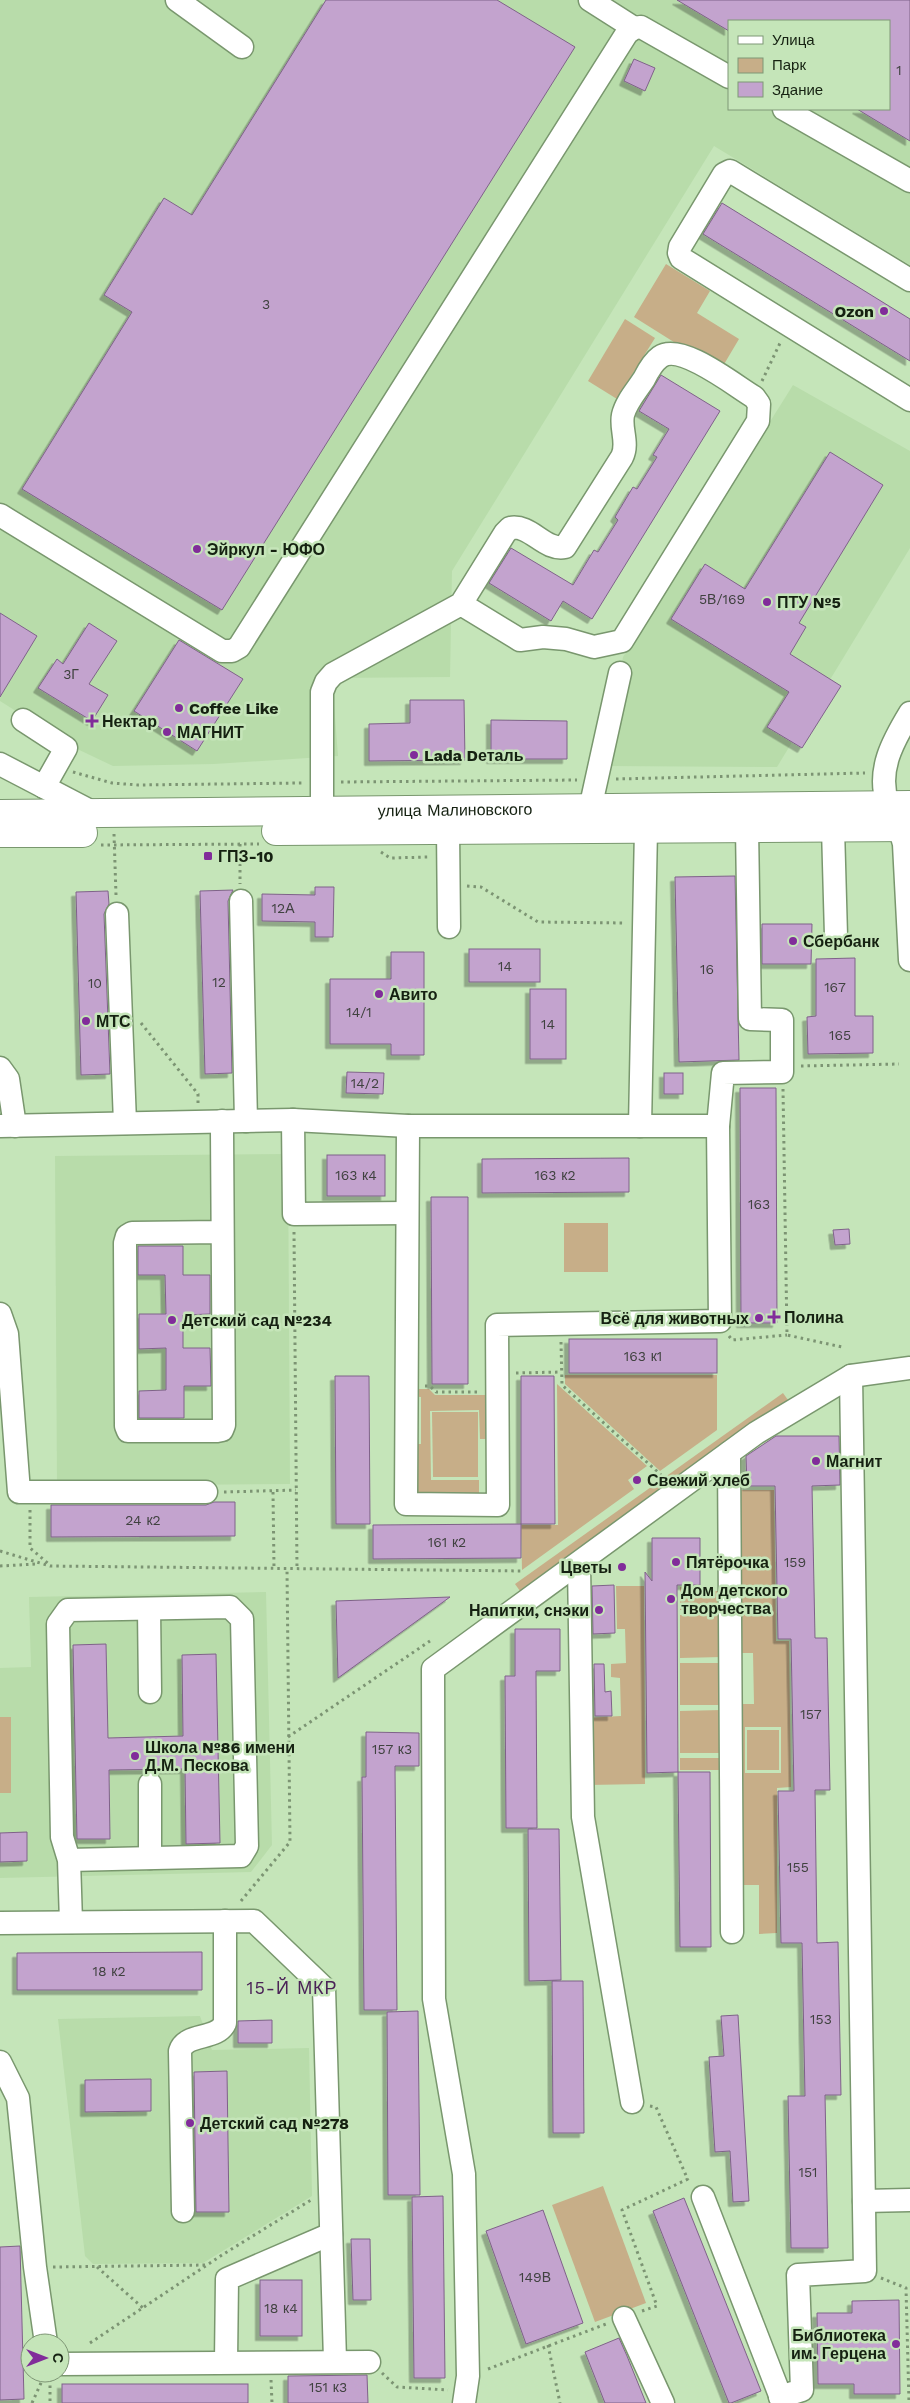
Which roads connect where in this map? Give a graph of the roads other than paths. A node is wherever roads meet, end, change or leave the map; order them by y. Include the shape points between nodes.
1 (177, 0) edge
2 (590, 0) edge
3 (634, 28) junction
4 (242, 47) dead end
5 (728, 76) edge
6 (786, 110) edge
7 (910, 181) edge
8 (910, 280) edge
9 (910, 400) edge
10 (0, 515) edge
11 (461, 604) junction
12 (620, 673) dead end
13 (910, 713) edge
14 (23, 720) dead end
15 (0, 764) edge
16 (44, 787) junction
17 (590, 808) junction
18 (322, 812) junction
19 (0, 814) edge
20 (94, 814) junction
21 (902, 816) edge
22 (747, 828) junction
23 (833, 828) junction
24 (646, 829) junction
25 (448, 830) junction
26 (0, 833) edge
27 (241, 901) road end
28 (117, 914) road end
29 (449, 927) dead end
30 (836, 936) dead end
31 (910, 960) edge
32 (0, 1068) edge
33 (293, 1120) junction
34 (222, 1121) junction
35 (246, 1121) junction
36 (125, 1123) junction
37 (7, 1126) edge
38 (408, 1126) junction
39 (640, 1126) junction
40 (718, 1126) junction
41 (407, 1213) junction
42 (222, 1232) junction
43 (0, 1314) edge
44 (910, 1368) edge
45 (851, 1376) junction
46 (729, 1453) junction
47 (206, 1492) road end
48 (579, 1565) junction
49 (149, 1608) junction
50 (150, 1692) dead end
51 (150, 1784) dead end
52 (150, 1858) junction
53 (69, 1860) junction
54 (224, 1921) junction
55 (0, 1922) edge
56 (71, 1922) junction
57 (732, 1932) dead end
58 (0, 2062) edge
59 (632, 2102) road end
60 (703, 2197) road end
61 (910, 2200) edge
62 (864, 2201) junction
63 (182, 2211) dead end
64 (331, 2234) junction
65 (624, 2318) road end
66 (45, 2333) edge
67 (335, 2360) junction
68 (226, 2362) junction
69 (368, 2362) road end
70 (70, 2364) edge
71 (466, 2390) edge
72 (782, 2400) edge
73 (663, 2403) edge

1 - 4 street
2 - 3 street
3 - 5 street via 641,27
3 - 10 street via 616,50 238,647 222,651
6 - 7 street
8 - 9 street via 730,171 724,174 679,253 681,258
11 - 11 street via 510,528 523,529 553,547 565,547 569,543 625,451 623,424 626,408 660,357 668,354 688,356 759,404 758,421 622,641 594,647 566,639 520,640
11 - 18 street via 333,674 326,682 322,692
12 - 17 street
13 - 21 street via 888,755 885,788
14 - 16 street via 66,748
15 - 16 street
16 - 20 street
17 - 18 highway, улица Малиновского
17 - 21 highway, улица Малиновского
18 - 20 highway, улица Малиновского
19 - 20 highway, улица Малиновского
21 - 23 highway, улица Малиновского
21 - 31 street
22 - 23 highway, улица Малиновского
22 - 24 highway, улица Малиновского
22 - 40 street via 750,1020 782,1020 782,1069 723,1073
23 - 30 street
24 - 25 highway, улица Малиновского
24 - 39 street
25 - 26 highway, улица Малиновского via 108,841
25 - 29 street
27 - 35 street
28 - 36 street
32 - 37 street via 8,1079
33 - 35 street
33 - 38 street
33 - 41 street via 294,1214
34 - 35 street
34 - 36 street
34 - 42 street
36 - 37 street
38 - 39 street
38 - 41 street
39 - 40 street
40 - 41 street via 720,1321 497,1325 498,1505 406,1504
42 - 42 street via 132,1233 127,1236 124,1243 128,1431 222,1430
43 - 47 street via 7,1334 19,1492
44 - 45 street
45 - 46 street via 756,1433
45 - 62 street
46 - 48 street
46 - 57 street
48 - 59 street via 583,1816
48 - 71 street via 433,1669 434,1999 464,2174
49 - 50 street
49 - 52 street via 230,1606 242,1619 247,1846 240,1856
49 - 53 street via 68,1610 58,1624 62,1837
51 - 52 street
52 - 53 street
53 - 56 street
54 - 56 street
54 - 63 street via 224,2023 220,2030 186,2042 180,2050
54 - 64 street via 254,1921 324,1988
55 - 56 street
58 - 66 street via 18,2098
60 - 72 street
61 - 62 street
62 - 72 street via 865,2271 798,2276 802,2390
64 - 67 street
64 - 68 street via 226,2279
65 - 73 street
67 - 68 street
67 - 69 street
68 - 70 street

